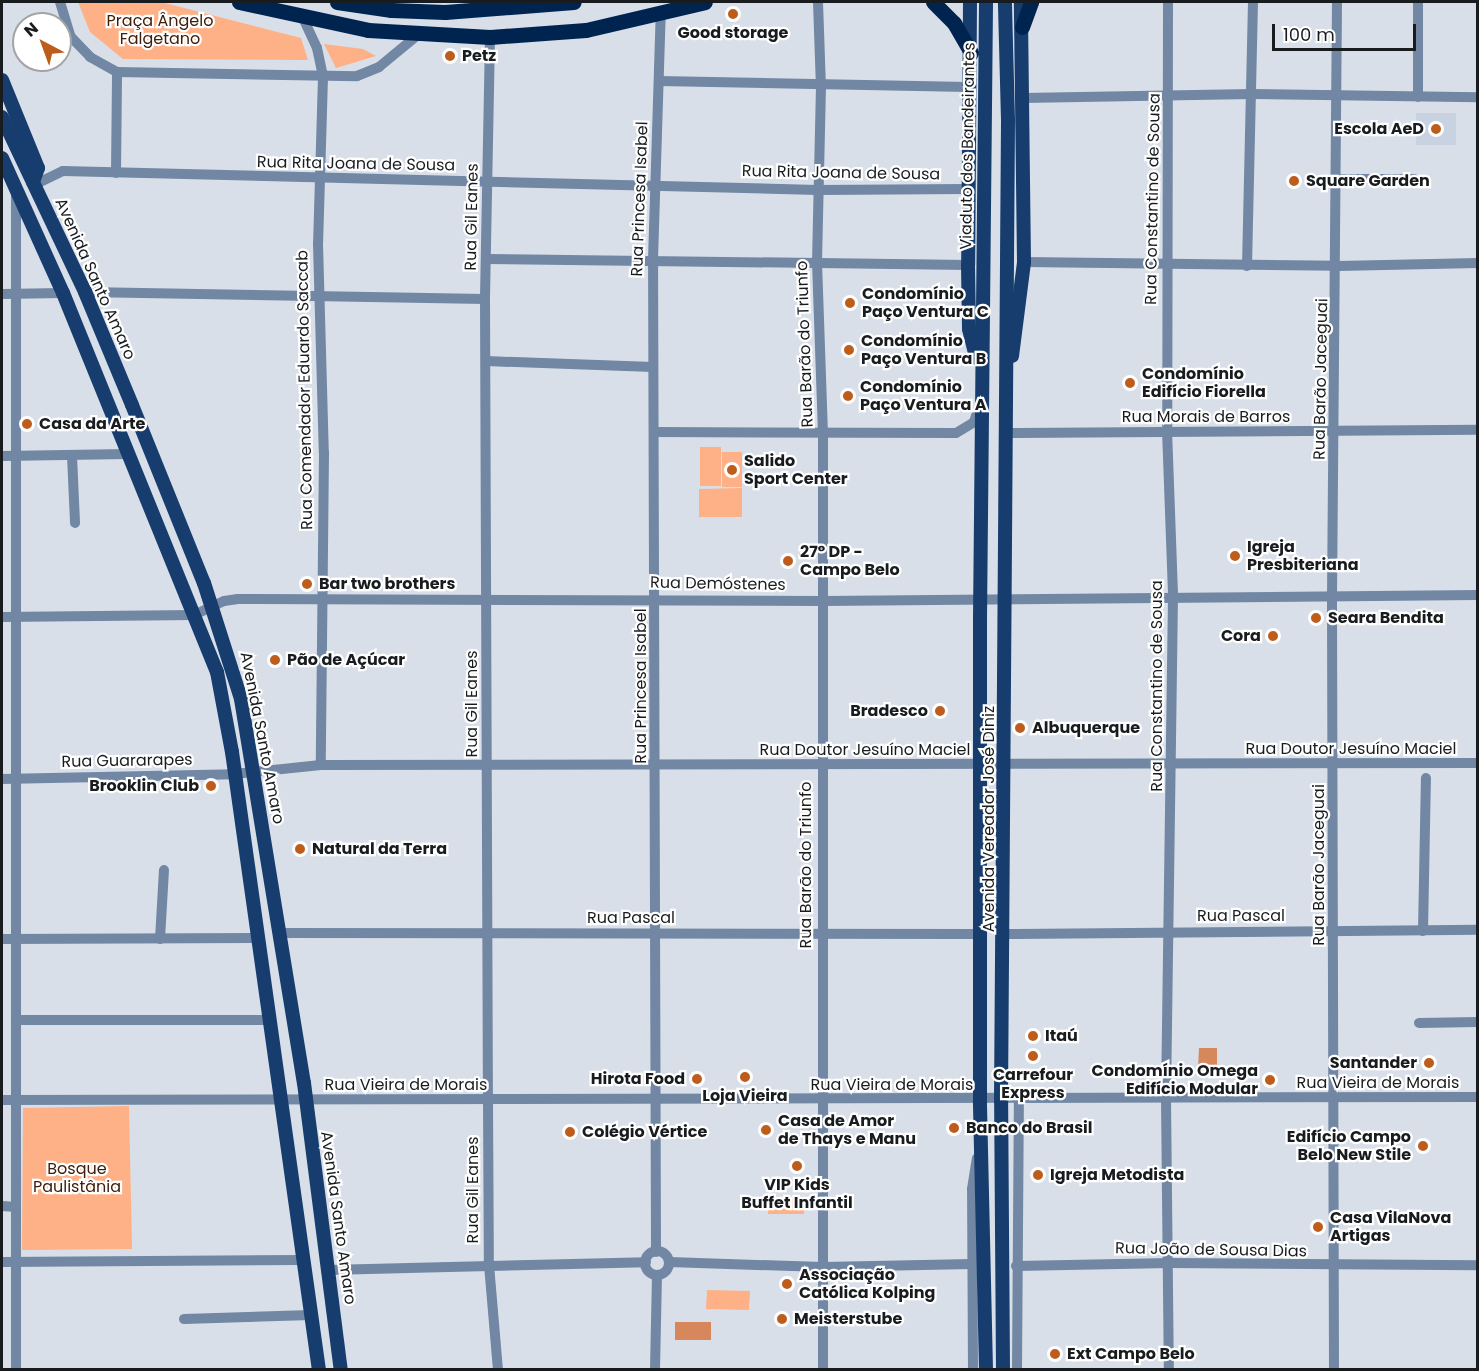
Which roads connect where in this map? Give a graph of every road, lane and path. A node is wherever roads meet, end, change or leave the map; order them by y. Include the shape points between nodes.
1 (60, 2) edge
2 (239, 2) edge
3 (336, 2) edge
4 (574, 2) edge
5 (705, 2) edge
6 (818, 2) edge
7 (933, 2) edge
8 (970, 2) edge
9 (986, 2) edge
10 (1005, 2) edge
11 (1021, 2) edge
12 (1031, 2) edge
13 (1168, 2) edge
14 (1253, 2) edge
15 (1337, 2) edge
16 (1418, 2) edge
17 (661, 12) junction
18 (303, 18) junction
19 (1022, 27) junction
20 (418, 34) junction
21 (490, 37) junction
22 (971, 52) junction
23 (117, 72) junction
24 (323, 77) junction
25 (2, 80) edge
26 (659, 81) junction
27 (821, 86) junction
28 (968, 87) junction
29 (1252, 94) junction
30 (1338, 94) junction
31 (1169, 95) junction
32 (1418, 97) junction
33 (1478, 97) edge
34 (1023, 98) junction
35 (2, 117) edge
36 (3, 162) edge
37 (116, 173) junction
38 (1338, 179) junction
39 (1414, 179) dead end
40 (318, 180) junction
41 (489, 180) junction
42 (34, 183) junction
43 (655, 185) junction
44 (16, 187) junction
45 (967, 189) junction
46 (818, 190) junction
47 (487, 259) junction
48 (652, 260) junction
49 (817, 262) junction
50 (1024, 262) junction
51 (1167, 263) junction
52 (1478, 263) edge
53 (968, 265) junction
54 (1247, 266) junction
55 (1338, 266) junction
56 (983, 290) joint
57 (85, 292) junction
58 (63, 293) junction
59 (2, 294) edge
60 (15, 294) junction
61 (320, 298) junction
62 (485, 299) junction
63 (486, 361) junction
64 (653, 367) junction
65 (1006, 370) junction
66 (982, 384) junction
67 (982, 399) junction
68 (1167, 430) junction
69 (1478, 430) edge
70 (654, 432) junction
71 (823, 432) junction
72 (1336, 432) junction
73 (1005, 433) junction
74 (128, 454) junction
75 (2, 456) edge
76 (16, 456) junction
77 (72, 456) junction
78 (75, 523) dead end
79 (1478, 595) edge
80 (1173, 596) junction
81 (1332, 597) junction
82 (487, 598) junction
83 (656, 598) junction
84 (322, 599) junction
85 (980, 599) junction
86 (1005, 599) junction
87 (823, 601) junction
88 (212, 606) junction
89 (194, 615) junction
90 (2, 617) edge
91 (16, 617) junction
92 (254, 761) junction
93 (1334, 763) junction
94 (1478, 763) edge
95 (1173, 764) junction
96 (321, 765) junction
97 (487, 765) junction
98 (655, 765) junction
99 (821, 765) junction
100 (980, 765) junction
101 (1006, 765) junction
102 (234, 774) junction
103 (1426, 778) dead end
104 (2, 779) edge
105 (15, 779) junction
106 (164, 870) dead end
107 (1478, 930) edge
108 (1169, 931) junction
109 (1332, 931) junction
110 (1423, 931) junction
111 (489, 932) junction
112 (280, 933) junction
113 (656, 933) junction
114 (821, 934) junction
115 (981, 934) junction
116 (1005, 934) junction
117 (256, 938) junction
118 (2, 939) edge
119 (15, 939) junction
120 (160, 939) junction
121 (16, 1020) junction
122 (267, 1020) junction
123 (1478, 1022) edge
124 (1419, 1023) dead end
125 (1478, 1097) edge
126 (657, 1098) junction
127 (1166, 1099) junction
128 (1336, 1099) junction
129 (2, 1100) edge
130 (16, 1100) junction
131 (280, 1100) junction
132 (488, 1100) junction
133 (823, 1100) junction
134 (980, 1100) junction
135 (1001, 1100) junction
136 (1019, 1100) junction
137 (306, 1101) junction
138 (981, 1143) junction
139 (2, 1206) edge
140 (16, 1207) junction
141 (656, 1252) junction
142 (304, 1260) junction
143 (2, 1262) edge
144 (16, 1262) junction
145 (646, 1262) junction
146 (669, 1262) junction
147 (1170, 1263) junction
148 (489, 1264) junction
149 (972, 1264) junction
150 (1478, 1265) edge
151 (1016, 1266) junction
152 (823, 1267) junction
153 (1336, 1267) junction
154 (328, 1270) junction
155 (657, 1275) junction
156 (311, 1316) junction
157 (184, 1318) dead end
158 (16, 1370) edge
159 (319, 1370) edge
160 (341, 1370) edge
161 (498, 1370) edge
162 (655, 1370) edge
163 (823, 1370) edge
164 (973, 1370) edge
165 (986, 1370) edge
166 (1003, 1370) edge
167 (1017, 1370) edge
168 (1169, 1370) edge
169 (1334, 1370) edge

1 - 23 street via 62,16 76,44
2 - 18 highway
3 - 4 highway via 445,12
5 - 17 highway
6 - 27 street, Rua Barão do Triunfo
7 - 22 highway via 954,22
8 - 22 main road
9 - 56 main road, Viaduto dos Bandeirantes
10 - 65 main road, Avenida Vereador José Diniz
11 - 19 main road
12 - 19 highway
13 - 31 street, Rua Constantino de Sousa
14 - 29 street
15 - 30 street, Rua Barão Jaceguai
16 - 32 street
17 - 21 highway via 556,34
17 - 26 street, Rua Princesa Isabel
18 - 20 highway
18 - 24 street, Rua Comendador Eduardo Saccab via 317,48
19 - 34 main road
20 - 21 highway
20 - 24 street via 370,73
21 - 41 street, Rua Gil Eanes
22 - 28 main road
23 - 24 street
23 - 37 street
24 - 40 street, Rua Comendador Eduardo Saccab
25 - 42 main road via 39,170
26 - 27 street
26 - 43 street, Rua Princesa Isabel
27 - 28 street
27 - 46 street, Rua Barão do Triunfo
28 - 45 main road
29 - 30 street
29 - 31 street
29 - 54 street
30 - 32 street
30 - 38 street, Rua Barão Jaceguai
31 - 34 street
31 - 51 street, Rua Constantino de Sousa
32 - 33 street
34 - 50 main road
35 - 42 main road, Avenida Santo Amaro
36 - 44 main road, Avenida Santo Amaro
37 - 40 street, Rua Rita Joana de Sousa
37 - 42 street, Rua Rita Joana de Sousa via 56,172
38 - 39 street
38 - 55 street, Rua Barão Jaceguai
40 - 41 street, Rua Rita Joana de Sousa
40 - 61 street, Rua Comendador Eduardo Saccab
41 - 43 street, Rua Rita Joana de Sousa
41 - 47 street, Rua Gil Eanes
42 - 57 main road, Avenida Santo Amaro
43 - 46 street, Rua Rita Joana de Sousa
43 - 48 street, Rua Princesa Isabel
44 - 58 main road, Avenida Santo Amaro
44 - 60 street
45 - 46 street, Rua Rita Joana de Sousa
45 - 53 main road
46 - 49 street, Rua Barão do Triunfo
47 - 48 street
47 - 62 street, Rua Gil Eanes
48 - 49 street
48 - 64 street, Rua Princesa Isabel
49 - 53 street
49 - 71 street, Rua Barão do Triunfo
50 - 51 street
50 - 65 main road via 1014,348
51 - 54 street
51 - 68 street, Rua Constantino de Sousa
52 - 55 street
53 - 66 main road via 969,328
54 - 55 street
55 - 72 street, Rua Barão Jaceguai
56 - 66 main road, Avenida Vereador José Diniz
57 - 61 street
57 - 88 main road, Avenida Santo Amaro
58 - 60 street
58 - 74 main road, Avenida Santo Amaro
59 - 60 street
60 - 76 street
61 - 62 street
61 - 84 street, Rua Comendador Eduardo Saccab
62 - 63 street, Rua Gil Eanes
63 - 64 street
63 - 82 street, Rua Gil Eanes
64 - 70 street, Rua Princesa Isabel
65 - 73 main road, Avenida Vereador José Diniz
66 - 67 main road, Avenida Vereador José Diniz
67 - 71 street via 974,422 956,433
67 - 85 main road, Avenida Vereador José Diniz
68 - 72 street, Rua Morais de Barros
68 - 73 street, Rua Morais de Barros
68 - 80 street, Rua Constantino de Sousa
69 - 72 street, Rua Morais de Barros
70 - 71 street
70 - 83 street, Rua Princesa Isabel
71 - 87 street, Rua Barão do Triunfo
72 - 81 street, Rua Barão Jaceguai
73 - 86 main road, Avenida Vereador José Diniz
74 - 77 street
74 - 89 main road, Avenida Santo Amaro
75 - 76 street
76 - 77 street
76 - 91 street
77 - 78 street
79 - 81 street, Rua Demóstenes
80 - 81 street, Rua Demóstenes
80 - 86 street, Rua Demóstenes
80 - 95 street, Rua Constantino de Sousa
81 - 93 street, Rua Barão Jaceguai
82 - 83 street, Rua Demóstenes
82 - 84 street, Rua Demóstenes
82 - 97 street, Rua Gil Eanes
83 - 87 street, Rua Demóstenes
83 - 98 street, Rua Princesa Isabel
84 - 88 street, Rua Demóstenes via 231,599
84 - 96 street, Rua Comendador Eduardo Saccab
85 - 86 street, Rua Demóstenes
85 - 87 street, Rua Demóstenes
85 - 100 main road, Avenida Vereador José Diniz
86 - 101 main road, Avenida Vereador José Diniz
87 - 99 street, Rua Barão do Triunfo
88 - 89 street, Rua Demóstenes
88 - 92 main road, Avenida Santo Amaro via 241,699
89 - 91 street
89 - 102 main road, Avenida Santo Amaro via 217,672
90 - 91 street
91 - 105 street
92 - 96 street, Rua Doutor Jesuíno Maciel
92 - 102 street, Rua Guararapes
92 - 112 main road, Avenida Santo Amaro
93 - 94 street, Rua Doutor Jesuíno Maciel
93 - 95 street, Rua Doutor Jesuíno Maciel
93 - 109 street, Rua Barão Jaceguai
95 - 101 street, Rua Doutor Jesuíno Maciel
95 - 108 street, Rua Constantino de Sousa
96 - 97 street, Rua Doutor Jesuíno Maciel
97 - 98 street, Rua Doutor Jesuíno Maciel
97 - 111 street, Rua Gil Eanes
98 - 99 street, Rua Doutor Jesuíno Maciel
98 - 113 street, Rua Princesa Isabel
99 - 100 street, Rua Doutor Jesuíno Maciel
99 - 114 street, Rua Barão do Triunfo
100 - 101 street, Rua Doutor Jesuíno Maciel
100 - 115 main road, Avenida Vereador José Diniz
101 - 116 main road, Avenida Vereador José Diniz
102 - 105 street, Rua Guararapes
102 - 117 main road, Avenida Santo Amaro
103 - 110 street
104 - 105 street, Rua Guararapes
105 - 119 street
106 - 120 street
107 - 110 street, Rua Pascal
108 - 109 street, Rua Pascal
108 - 116 street, Rua Pascal
108 - 127 street, Rua Constantino de Sousa
109 - 110 street, Rua Pascal
109 - 128 street, Rua Barão Jaceguai
111 - 112 street, Rua Pascal
111 - 113 street, Rua Pascal
111 - 132 street, Rua Gil Eanes
112 - 137 main road, Avenida Santo Amaro
113 - 114 street, Rua Pascal
113 - 126 street, Rua Princesa Isabel
114 - 115 street, Rua Pascal
114 - 133 street, Rua Barão do Triunfo
115 - 134 main road, Avenida Vereador José Diniz
116 - 135 main road, Avenida Vereador José Diniz
117 - 120 street
117 - 122 main road, Avenida Santo Amaro
118 - 119 street
119 - 120 street
119 - 121 street
121 - 122 street
121 - 130 street
122 - 131 main road, Avenida Santo Amaro
123 - 124 street
125 - 128 street, Rua Vieira de Morais
126 - 132 street, Rua Vieira de Morais
126 - 133 street, Rua Vieira de Morais
126 - 141 street, Rua Princesa Isabel
127 - 128 street, Rua Vieira de Morais
127 - 136 street, Rua Vieira de Morais
127 - 147 street, Rua Constantino de Sousa
128 - 153 street, Rua Barão Jaceguai
129 - 130 street, Rua Vieira de Morais
130 - 131 street, Rua Vieira de Morais
130 - 140 street
131 - 137 street, Rua Vieira de Morais
131 - 142 main road, Avenida Santo Amaro
132 - 137 street, Rua Vieira de Morais
132 - 148 street, Rua Gil Eanes
133 - 134 street, Rua Vieira de Morais
133 - 152 street, Rua Barão do Triunfo
134 - 135 street, Rua Vieira de Morais
134 - 138 main road, Avenida Vereador José Diniz
135 - 136 street, Rua Vieira de Morais
135 - 166 main road, Avenida Vereador José Diniz
136 - 151 street
137 - 154 main road, Avenida Santo Amaro
138 - 149 street, Avenida Vereador José Diniz via 972,1189
138 - 165 main road, Avenida Vereador José Diniz
139 - 140 street
140 - 144 street
141 - 145 street
141 - 146 street via 663,1253
142 - 144 street
142 - 156 main road, Avenida Santo Amaro
143 - 144 street
144 - 158 street
145 - 148 street
145 - 155 street
146 - 152 street
146 - 155 street via 667,1270
147 - 151 street, Rua João de Sousa Dias
147 - 153 street, Rua João de Sousa Dias
147 - 168 street, Rua Constantino de Sousa
148 - 154 street
148 - 161 street, Rua Gil Eanes
149 - 152 street
149 - 164 street, Avenida Vereador José Diniz
150 - 153 street, Rua João de Sousa Dias
151 - 167 street
152 - 163 street, Rua Barão do Triunfo
153 - 169 street, Rua Barão Jaceguai
154 - 160 main road, Avenida Santo Amaro
155 - 162 street
156 - 157 street
156 - 159 main road, Avenida Santo Amaro

